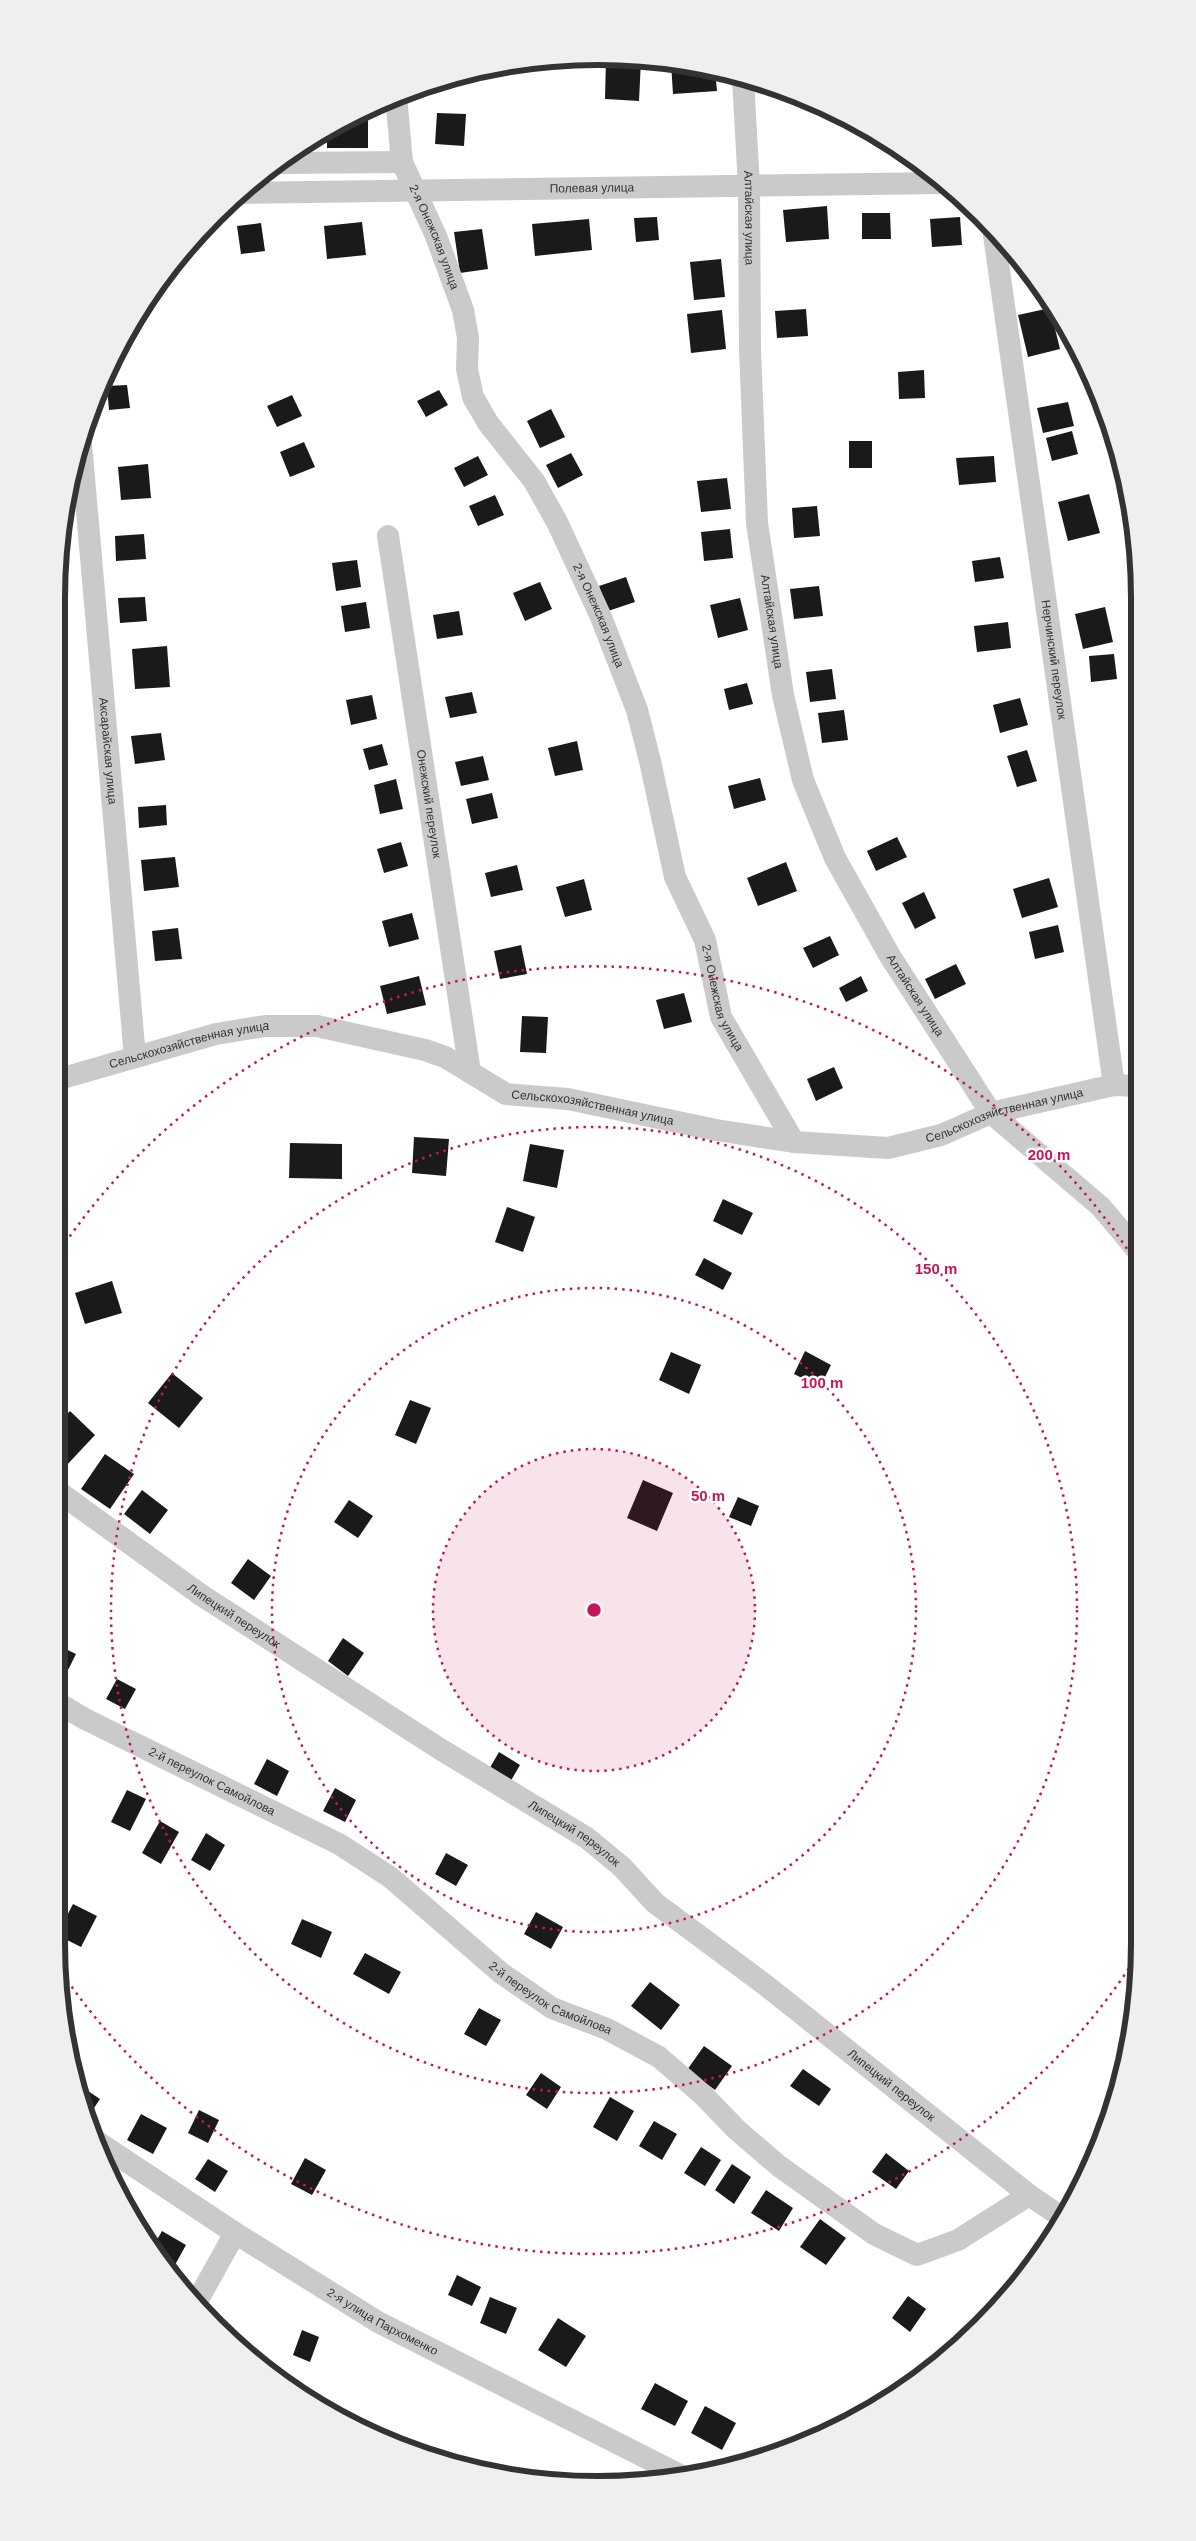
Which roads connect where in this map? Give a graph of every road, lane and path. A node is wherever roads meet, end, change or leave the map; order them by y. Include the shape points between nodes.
1 (743, 85) edge
2 (397, 105) edge
3 (402, 162) junction
4 (291, 163) edge
5 (932, 183) edge
6 (748, 187) junction
7 (416, 191) junction
8 (252, 193) edge
9 (995, 243) edge
10 (83, 459) edge
11 (388, 536) dead end
12 (135, 1057) junction
13 (470, 1072) junction
14 (65, 1078) edge
15 (1114, 1085) junction
16 (1131, 1086) edge
17 (991, 1113) junction
18 (794, 1142) junction
19 (1131, 1242) edge
20 (65, 1497) edge
21 (65, 1707) edge
22 (106, 2148) edge
23 (1029, 2196) junction
24 (1057, 2214) edge
25 (235, 2232) junction
26 (199, 2296) edge
27 (671, 2471) edge

1 - 6 street, Алтайская улица
2 - 3 street, 2-я Онежская улица
3 - 4 street
3 - 7 street, 2-я Онежская улица
5 - 6 street, Полевая улица
6 - 7 street, Полевая улица
6 - 17 street, Алтайская улица via 757,523 783,695 803,780 835,858 890,956
7 - 8 street, Полевая улица
7 - 18 street, 2-я Онежская улица via 463,310 468,338 467,369 473,397 488,423 534,481 557,522 601,617 637,710 674,877 704,940 721,1017
9 - 15 street, Нерчинский переулок
10 - 12 street, Аксарайская улица
11 - 13 street, Онежский переулок
12 - 13 street, Сельскохозяйственная улица via 235,1031 265,1026 317,1026 425,1050
12 - 14 street, Сельскохозяйственная улица
13 - 18 street, Сельскохозяйственная улица via 506,1094 568,1099 716,1130
15 - 16 street, Сельскохозяйственная улица
15 - 17 street, Сельскохозяйственная улица
17 - 18 street, Сельскохозяйственная улица via 941,1135 888,1148
17 - 19 street, Алтайская улица via 1101,1207
20 - 23 street, Липецкий переулок via 201,1595 440,1749 587,1838 622,1867 654,1903 768,1987
21 - 23 street, 2-й переулок Самойлова via 339,1844 390,1877 501,1973 552,2008 607,2029 659,2056 779,2166 874,2234 917,2255 958,2240
22 - 25 street, 2-я улица Пархоменко
23 - 24 street, Липецкий переулок
25 - 26 street
25 - 27 street, 2-я улица Пархоменко via 378,2322

